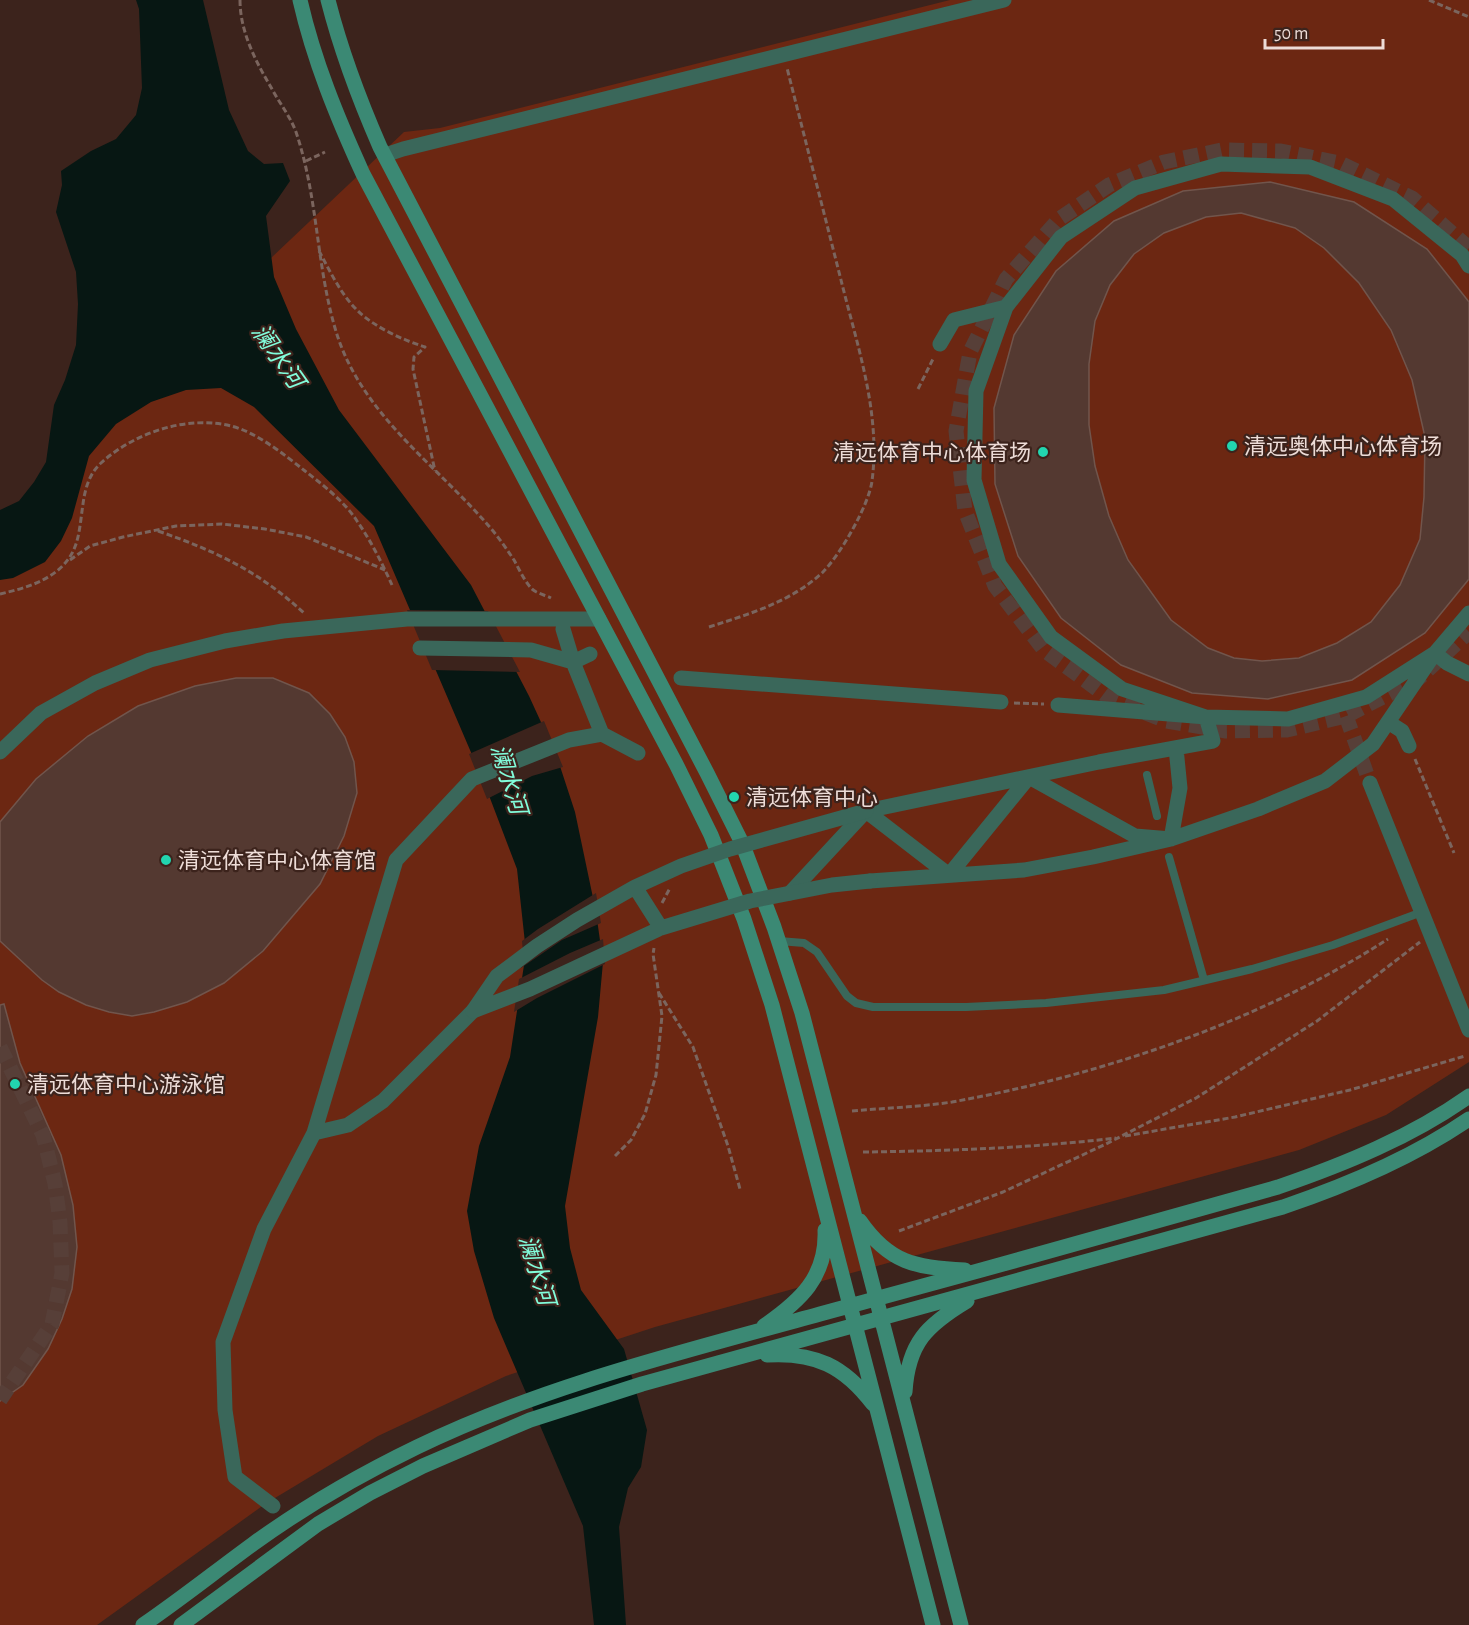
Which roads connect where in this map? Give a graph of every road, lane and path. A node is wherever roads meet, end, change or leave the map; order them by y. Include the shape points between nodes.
1 (240, 0) edge
2 (300, 0) edge
3 (328, 0) edge
4 (1004, 0) edge
5 (1429, 0) edge
6 (1469, 17) edge
7 (784, 55) junction
8 (325, 152) dead end
9 (385, 155) junction
10 (306, 161) junction
11 (319, 249) junction
12 (1469, 266) edge
13 (1006, 307) junction
14 (940, 344) joint
15 (918, 389) dead end
16 (435, 472) junction
17 (157, 530) junction
18 (68, 561) junction
19 (385, 570) junction
20 (392, 585) dead end
21 (0, 594) edge
22 (551, 598) dead end
23 (1469, 613) edge
24 (310, 619) dead end
25 (599, 619) junction
26 (709, 627) dead end
27 (563, 629) dead end
28 (420, 648) dead end
29 (1435, 653) junction
30 (590, 654) dead end
31 (573, 662) junction
32 (1469, 674) edge
33 (681, 678) dead end
34 (1000, 702) joint
35 (1058, 705) joint
36 (1206, 717) junction
37 (1388, 722) junction
38 (602, 734) junction
39 (1409, 746) joint
40 (1176, 748) junction
41 (0, 752) edge
42 (638, 753) dead end
43 (1147, 775) dead end
44 (1029, 777) junction
45 (1370, 783) tunnel mouth
46 (866, 811) junction
47 (1157, 816) dead end
48 (1171, 839) junction
49 (1454, 853) dead end
50 (1169, 857) dead end
51 (949, 875) junction
52 (671, 886) dead end
53 (635, 887) junction
54 (790, 893) junction
55 (658, 911) dead end
56 (1422, 912) junction
57 (661, 928) junction
58 (1395, 934) dead end
59 (1431, 934) junction
60 (779, 941) junction
61 (654, 944) dead end
62 (1204, 980) junction
63 (658, 992) junction
64 (473, 1011) junction
65 (1469, 1030) edge
66 (1465, 1056) dead end
67 (1469, 1096) edge
68 (852, 1111) dead end
69 (1469, 1119) edge
70 (314, 1133) junction
71 (1121, 1137) junction
72 (863, 1152) dead end
73 (615, 1156) dead end
74 (740, 1190) dead end
75 (824, 1206) junction
76 (854, 1212) junction
77 (899, 1231) dead end
78 (980, 1270) junction
79 (984, 1290) junction
80 (877, 1299) junction
81 (850, 1306) junction
82 (882, 1319) junction
83 (855, 1326) junction
84 (755, 1332) junction
85 (743, 1357) junction
86 (905, 1407) junction
87 (877, 1410) junction
88 (273, 1506) dead end
89 (143, 1625) edge
90 (180, 1625) edge
91 (933, 1625) edge
92 (961, 1625) edge

1 - 10 path via 251,51 292,120
2 - 25 street via 335,114 363,174
3 - 9 street via 361,104
4 - 7 street
5 - 6 path
7 - 9 street
7 - 26 path via 867,384 875,451 872,484 843,546 824,571 799,591 769,607
8 - 10 path
9 - 60 street via 707,772 742,843
10 - 11 path
11 - 16 path via 336,331 353,370 378,410
11 - 16 path via 358,312 404,340 424,347 414,357 413,369
12 - 13 street via 1462,255 1393,199 1310,167 1221,164 1135,188 1061,237
13 - 14 street via 954,320
13 - 36 street via 976,391 975,424 974,480 999,564 1059,643 1122,689
14 - 15 path
16 - 22 path via 487,523 532,589
17 - 18 path via 90,546
17 - 19 path via 222,524 265,529 306,537
17 - 24 path via 245,567
18 - 19 path via 76,544 86,485 99,465 120,448 154,432 180,424 208,423 233,427 256,438 327,488 357,519
18 - 21 path via 48,579
19 - 20 path
23 - 29 street
25 - 41 street via 407,619 225,641 150,660 95,683 41,713
25 - 75 street via 711,835 744,919 772,1005
27 - 31 street
28 - 31 street via 531,650
29 - 32 street
29 - 36 street via 1366,697 1288,719
29 - 37 street
30 - 31 street
31 - 38 street
33 - 34 street
34 - 35 path
35 - 36 street
36 - 40 street via 1213,741
37 - 39 street via 1402,730
37 - 48 street via 1374,744 1325,781
38 - 42 street
38 - 70 street via 569,740 472,779 396,860
39 - 49 path
40 - 44 street
40 - 48 street via 1180,788
43 - 47 lane
44 - 46 street
44 - 48 street via 1135,836
44 - 51 street
45 - 56 street
46 - 51 street
46 - 53 street, bridge via 730,849
46 - 54 street, bridge
48 - 51 street via 1024,870
50 - 62 lane
51 - 54 street, bridge via 831,885
52 - 55 path
53 - 57 street, bridge
53 - 64 street, bridge via 577,920 497,976
54 - 57 street, bridge
56 - 59 street
56 - 62 lane via 1333,945
57 - 64 street, bridge
58 - 68 path via 1295,991 1213,1028 1140,1054 1033,1085 950,1102
59 - 65 street
59 - 71 path via 1317,1021 1196,1098
60 - 62 lane via 804,943 817,952 847,996 873,1007 1046,1003 1164,990
60 - 76 street
61 - 63 path
63 - 73 path via 662,1016 656,1075 645,1114 631,1140
63 - 74 path via 693,1047
64 - 70 street via 383,1101 348,1125
66 - 71 path via 1235,1118
67 - 78 street via 1418,1128 1326,1171
69 - 79 street via 1423,1148 1331,1191
70 - 88 street via 264,1229 223,1342 225,1410 235,1477
71 - 72 path via 960,1151
71 - 77 path via 1003,1192
75 - 81 street
75 - 84 street via 826,1242 818,1273 790,1308
76 - 78 street via 876,1242 899,1259 913,1265
76 - 80 street
78 - 80 street
79 - 82 street
79 - 86 street via 950,1311 918,1342 907,1372
80 - 81 street
80 - 82 street
81 - 83 street
81 - 84 street
82 - 83 street
82 - 86 street
83 - 85 street
83 - 87 street
84 - 89 street via 525,1400 418,1446 348,1483 254,1543
85 - 87 street via 799,1357 835,1366 850,1377
85 - 90 street via 530,1420 423,1466 318,1524
86 - 92 street
87 - 91 street

